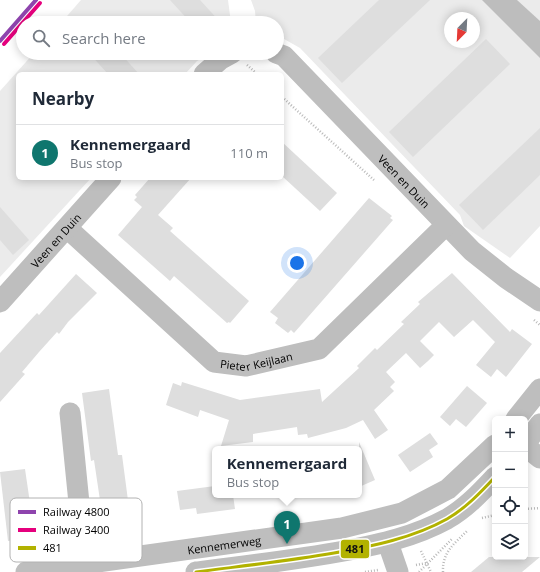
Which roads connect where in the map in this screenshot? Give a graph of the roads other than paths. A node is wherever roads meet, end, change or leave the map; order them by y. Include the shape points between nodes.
1 (284, 56) edge
2 (220, 60) edge
3 (206, 72) edge
4 (109, 180) edge
5 (446, 225) junction
6 (67, 228) junction
7 (540, 301) edge
8 (0, 302) edge
9 (540, 389) edge
10 (70, 413) dead end
11 (518, 416) edge
12 (540, 424) edge
13 (528, 441) edge
14 (492, 448) edge
15 (528, 448) edge
16 (540, 458) edge
17 (492, 480) edge
18 (78, 498) edge
19 (388, 543) junction
20 (142, 555) edge
21 (92, 562) edge
22 (85, 563) joint
23 (26, 572) edge
24 (196, 572) edge
25 (398, 572) edge

1 - 5 street, Veen en Duin
2 - 3 street
4 - 6 street, Veen en Duin
5 - 6 street, Pieter Keijlaan via 319,350 246,366 214,362
5 - 7 street, Veen en Duin via 477,255
6 - 8 street, Veen en Duin
9 - 11 street
10 - 18 street
12 - 13 street
14 - 20 street, Kennemerweg via 448,489 402,513 342,528
15 - 16 street
17 - 19 street via 468,505 448,519 412,536
19 - 24 street via 313,557
19 - 25 street
21 - 22 street, Kennemerweg
22 - 23 street, Kennemerweg

